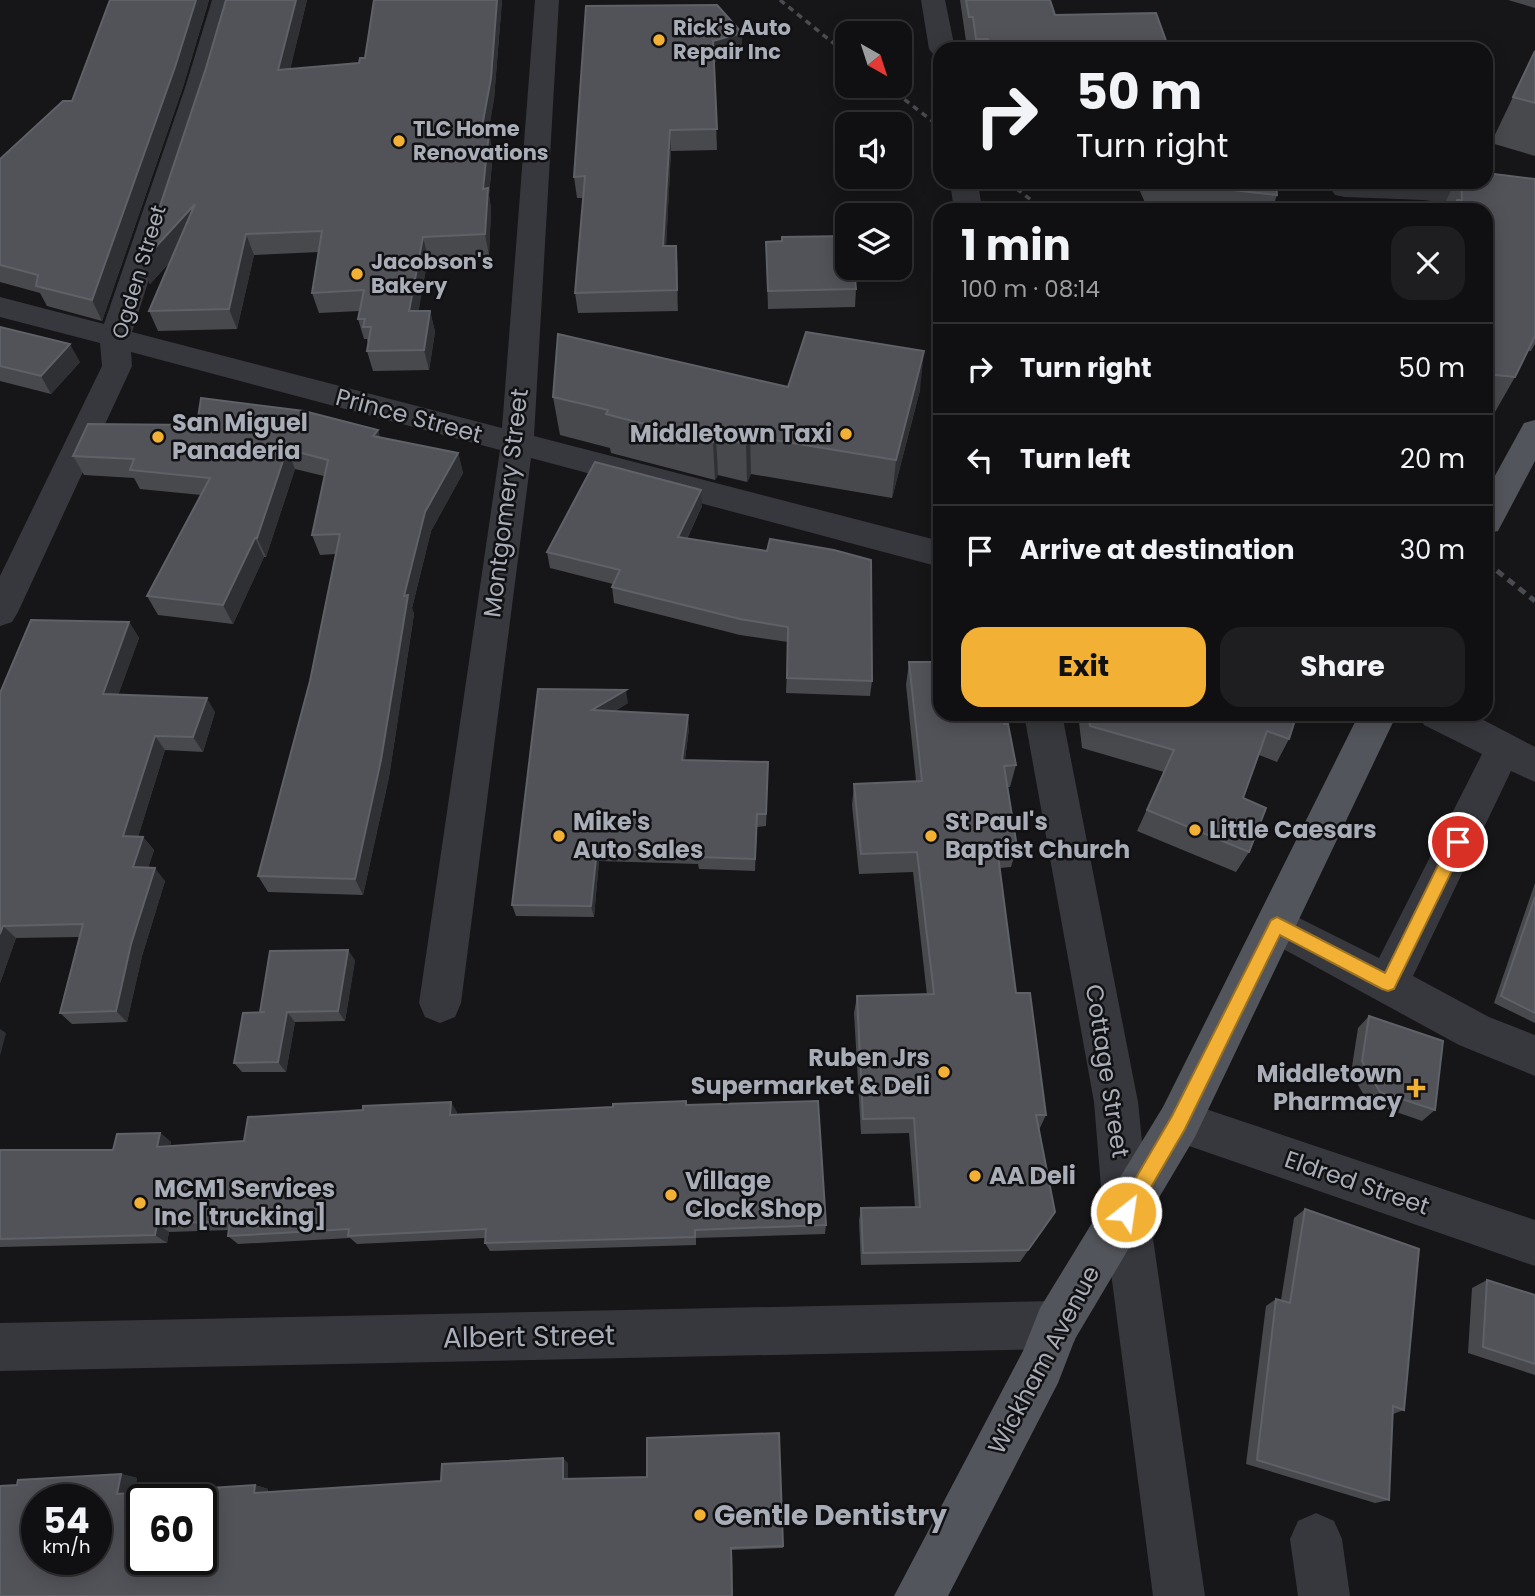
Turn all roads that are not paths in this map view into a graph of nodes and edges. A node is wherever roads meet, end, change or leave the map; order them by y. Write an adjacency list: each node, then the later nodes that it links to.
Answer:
1 (224, 0): 8 (street, Ogden Street)
2 (547, 0): 9 (street, Montgomery Street)
3 (933, 0): 4 (street)
4 (941, 42)
5 (1345, 189): 6 (street)
6 (1535, 206)
7 (0, 307): 8 (street, Prince Street)
8 (115, 338): 9 (street, Prince Street); 13 (street, Ogden Street)
9 (517, 444): 12 (street, Prince Street); 21 (street, Montgomery Street)
10 (1531, 448): 11 (main road)
11 (1493, 510)
12 (933, 552)
13 (9, 573): 14 (street, Ogden Street)
14 (0, 612)
15 (1044, 721): 24 (street, Cottage Street)
16 (1375, 721): 19 (main road, Wickham Avenue)
17 (1450, 721): 18 (street)
18 (1519, 757): 20 (street)
19 (1277, 925): 20 (street); 23 (main road, Wickham Avenue)
20 (1388, 984): 22 (street)
21 (440, 1003)
22 (1535, 1056)
23 (1179, 1122): 24 (main road, Wickham Avenue); 25 (street, Eldred Street)
24 (1126, 1212): 26 (main road, Wickham Avenue); 30 (street, Cottage Street)
25 (1535, 1243)
26 (1057, 1325): 27 (street, Albert Street); 29 (main road, Wickham Avenue)
27 (0, 1347)
28 (1316, 1539): 31 (street)
29 (919, 1596)
30 (1179, 1596)
31 (1324, 1596)

